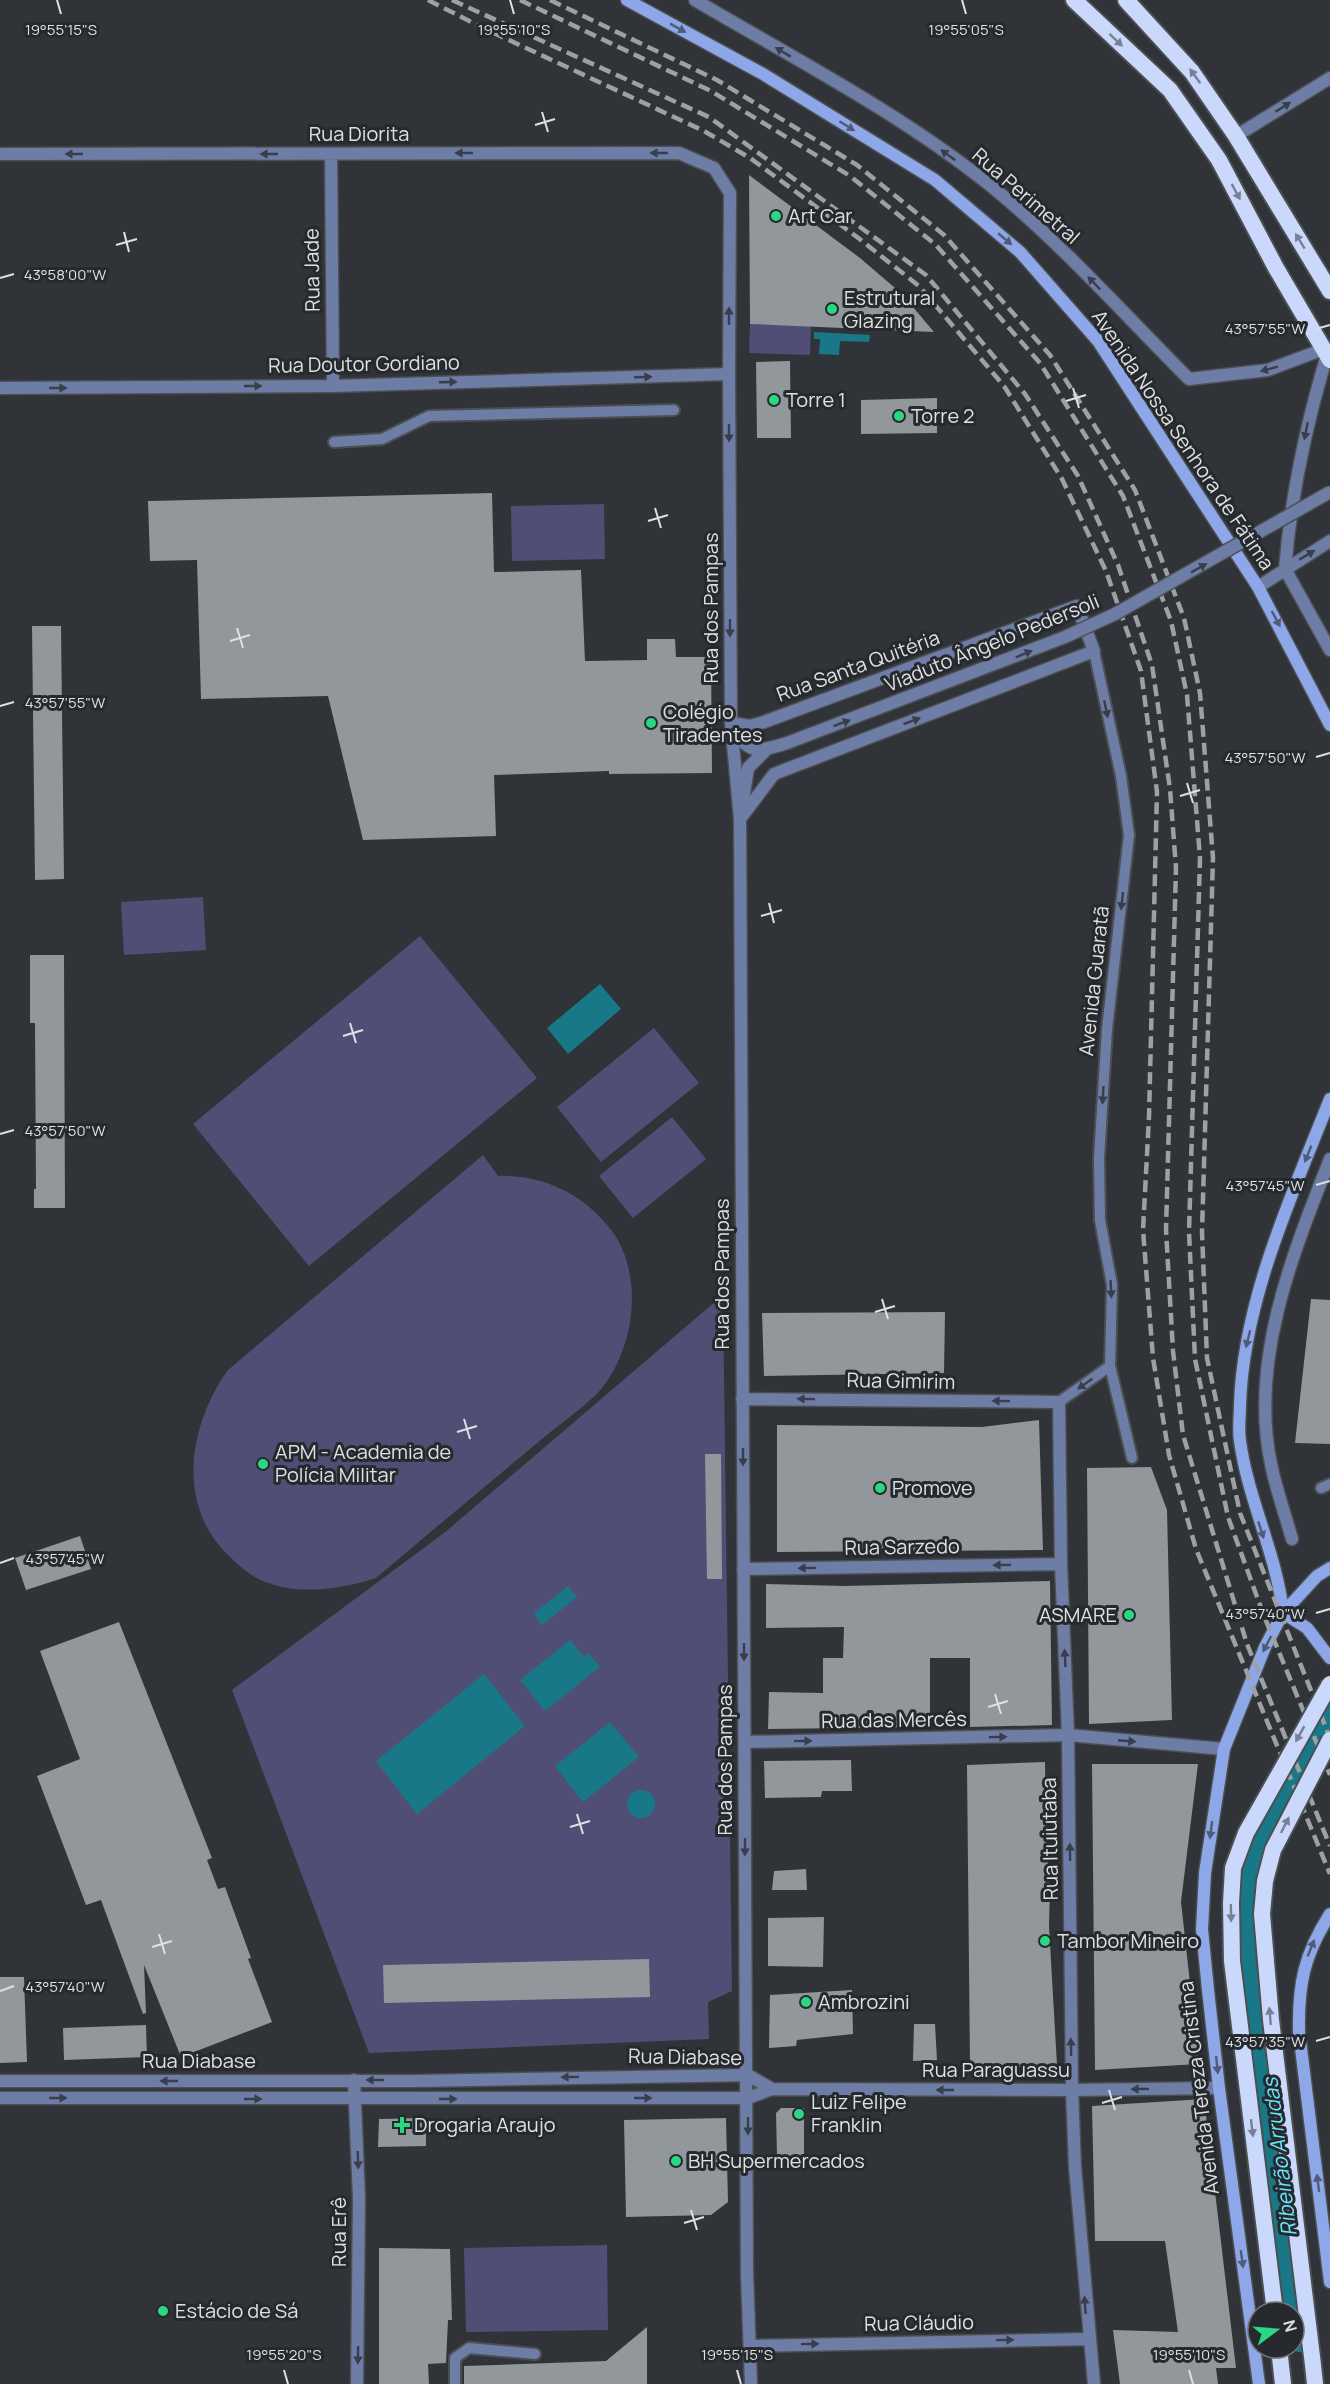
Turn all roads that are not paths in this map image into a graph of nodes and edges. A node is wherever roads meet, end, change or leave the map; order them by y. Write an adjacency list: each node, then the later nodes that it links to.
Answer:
1 (627, 0): 20 (main road, Avenida Nossa Senhora de Fátima, one-way to 20)
2 (695, 0): 11 (street, Rua Perimetral, one-way to 2)
3 (1074, 0): 11 (highway, one-way to 11)
4 (1126, 0): 6 (highway, one-way to 4)
5 (1330, 78): 6 (street, one-way to 5)
6 (1236, 136): 10 (highway, one-way to 6)
7 (0, 154): 8 (street, Rua Diorita, one-way to 7)
8 (331, 154): 9 (street, Rua Diorita, one-way to 8); 13 (street, Rua Jade)
9 (714, 168): 12 (street, Rua dos Pampas, one-way to 9)
10 (1330, 291)
11 (1327, 354): 19 (street, one-way to 19)
12 (729, 374): 13 (street, Rua Doutor Gordiano, one-way to 12); 24 (street, Rua dos Pampas, one-way to 24)
13 (333, 386): 14 (street, Rua Doutor Gordiano, one-way to 13)
14 (0, 388)
15 (674, 410): 16 (lane)
16 (334, 442)
17 (1330, 492): 26 (street, Viaduto Ângelo Pedersoli, one-way to 17, bridge)
18 (1330, 541): 19 (street, one-way to 18)
19 (1285, 569): 20 (street); 23 (street, Avenida Nossa Senhora de Fátima)
20 (1258, 586): 25 (main road, Avenida Nossa Senhora de Fátima, one-way to 25)
21 (1077, 606): 22 (street, Avenida Guaratã); 24 (street, Rua Santa Quitéria)
22 (1094, 651): 27 (street, one-way to 22); 30 (lane, Avenida Guaratã, one-way to 30)
23 (1330, 651)
24 (731, 723): 26 (street); 27 (street, Rua dos Pampas)
25 (1330, 725)
26 (766, 750): 27 (street)
27 (740, 819): 31 (street, Rua dos Pampas)
28 (1330, 1099): 38 (main road, one-way to 38)
29 (1330, 1159): 34 (street)
30 (1110, 1366): 32 (lane, one-way to 32); 33 (lane, Avenida Guaratã)
31 (742, 1399): 32 (street, Rua Gimirim, one-way to 31); 37 (street, Rua dos Pampas, one-way to 37)
32 (1059, 1402): 35 (street, Rua Ituiutaba)
33 (1132, 1458)
34 (1292, 1539)
35 (1061, 1564): 37 (street, Rua Sarzedo, one-way to 37); 41 (street, Rua Ituiutaba, one-way to 35)
36 (1330, 1568): 38 (main road, Avenida Tereza Cristina)
37 (744, 1569): 43 (street, Rua dos Pampas, one-way to 43)
38 (1283, 1613): 39 (main road); 44 (main road, Avenida Tereza Cristina, one-way to 44)
39 (1330, 1658)
40 (1330, 1684): 56 (highway, one-way to 56, bridge)
41 (1068, 1735): 43 (street, Rua das Mercês, one-way to 41); 44 (street, Rua das Mercês, one-way to 44); 51 (street, Rua Ituiutaba, one-way to 41)
42 (1330, 1740): 67 (highway, one-way to 42, bridge)
43 (745, 1742): 46 (street, Rua dos Pampas, one-way to 46)
44 (1224, 1749): 49 (main road, Avenida Tereza Cristina, one-way to 49)
45 (1330, 1914): 55 (main road, one-way to 45)
46 (748, 2075): 47 (street, Rua Diabase, one-way to 47); 50 (street, Rua Diabase); 53 (street, Rua dos Pampas)
47 (354, 2080): 48 (street, Rua Diabase, one-way to 48); 54 (street, Rua Erê)
48 (0, 2081)
49 (1219, 2088): 51 (street, Rua Paraguassu, one-way to 51); 66 (main road, Avenida Tereza Cristina, one-way to 66)
50 (772, 2089): 51 (street, Rua Paraguassu, one-way to 50); 53 (street, Rua Diabase)
51 (1072, 2090): 57 (street, Rua Ituiutaba, one-way to 51)
52 (0, 2098): 54 (street, Rua Diabase, one-way to 54)
53 (748, 2098): 54 (street, Rua Diabase, one-way to 53); 58 (street, Rua dos Pampas, one-way to 58)
54 (355, 2099): 62 (street, Rua Erê, one-way to 62)
55 (1330, 2282)
56 (1274, 2300)
57 (1088, 2339): 58 (street, Rua Cláudio, one-way to 57); 65 (street, Rua Ituiutaba)
58 (751, 2346): 64 (street, Rua dos Pampas)
59 (535, 2354): 63 (lane)
60 (1280, 2360): 61 (highway)
61 (1282, 2377)
62 (357, 2384)
63 (455, 2384)
64 (752, 2384)
65 (1094, 2384)
66 (1259, 2384)
67 (1316, 2384)

